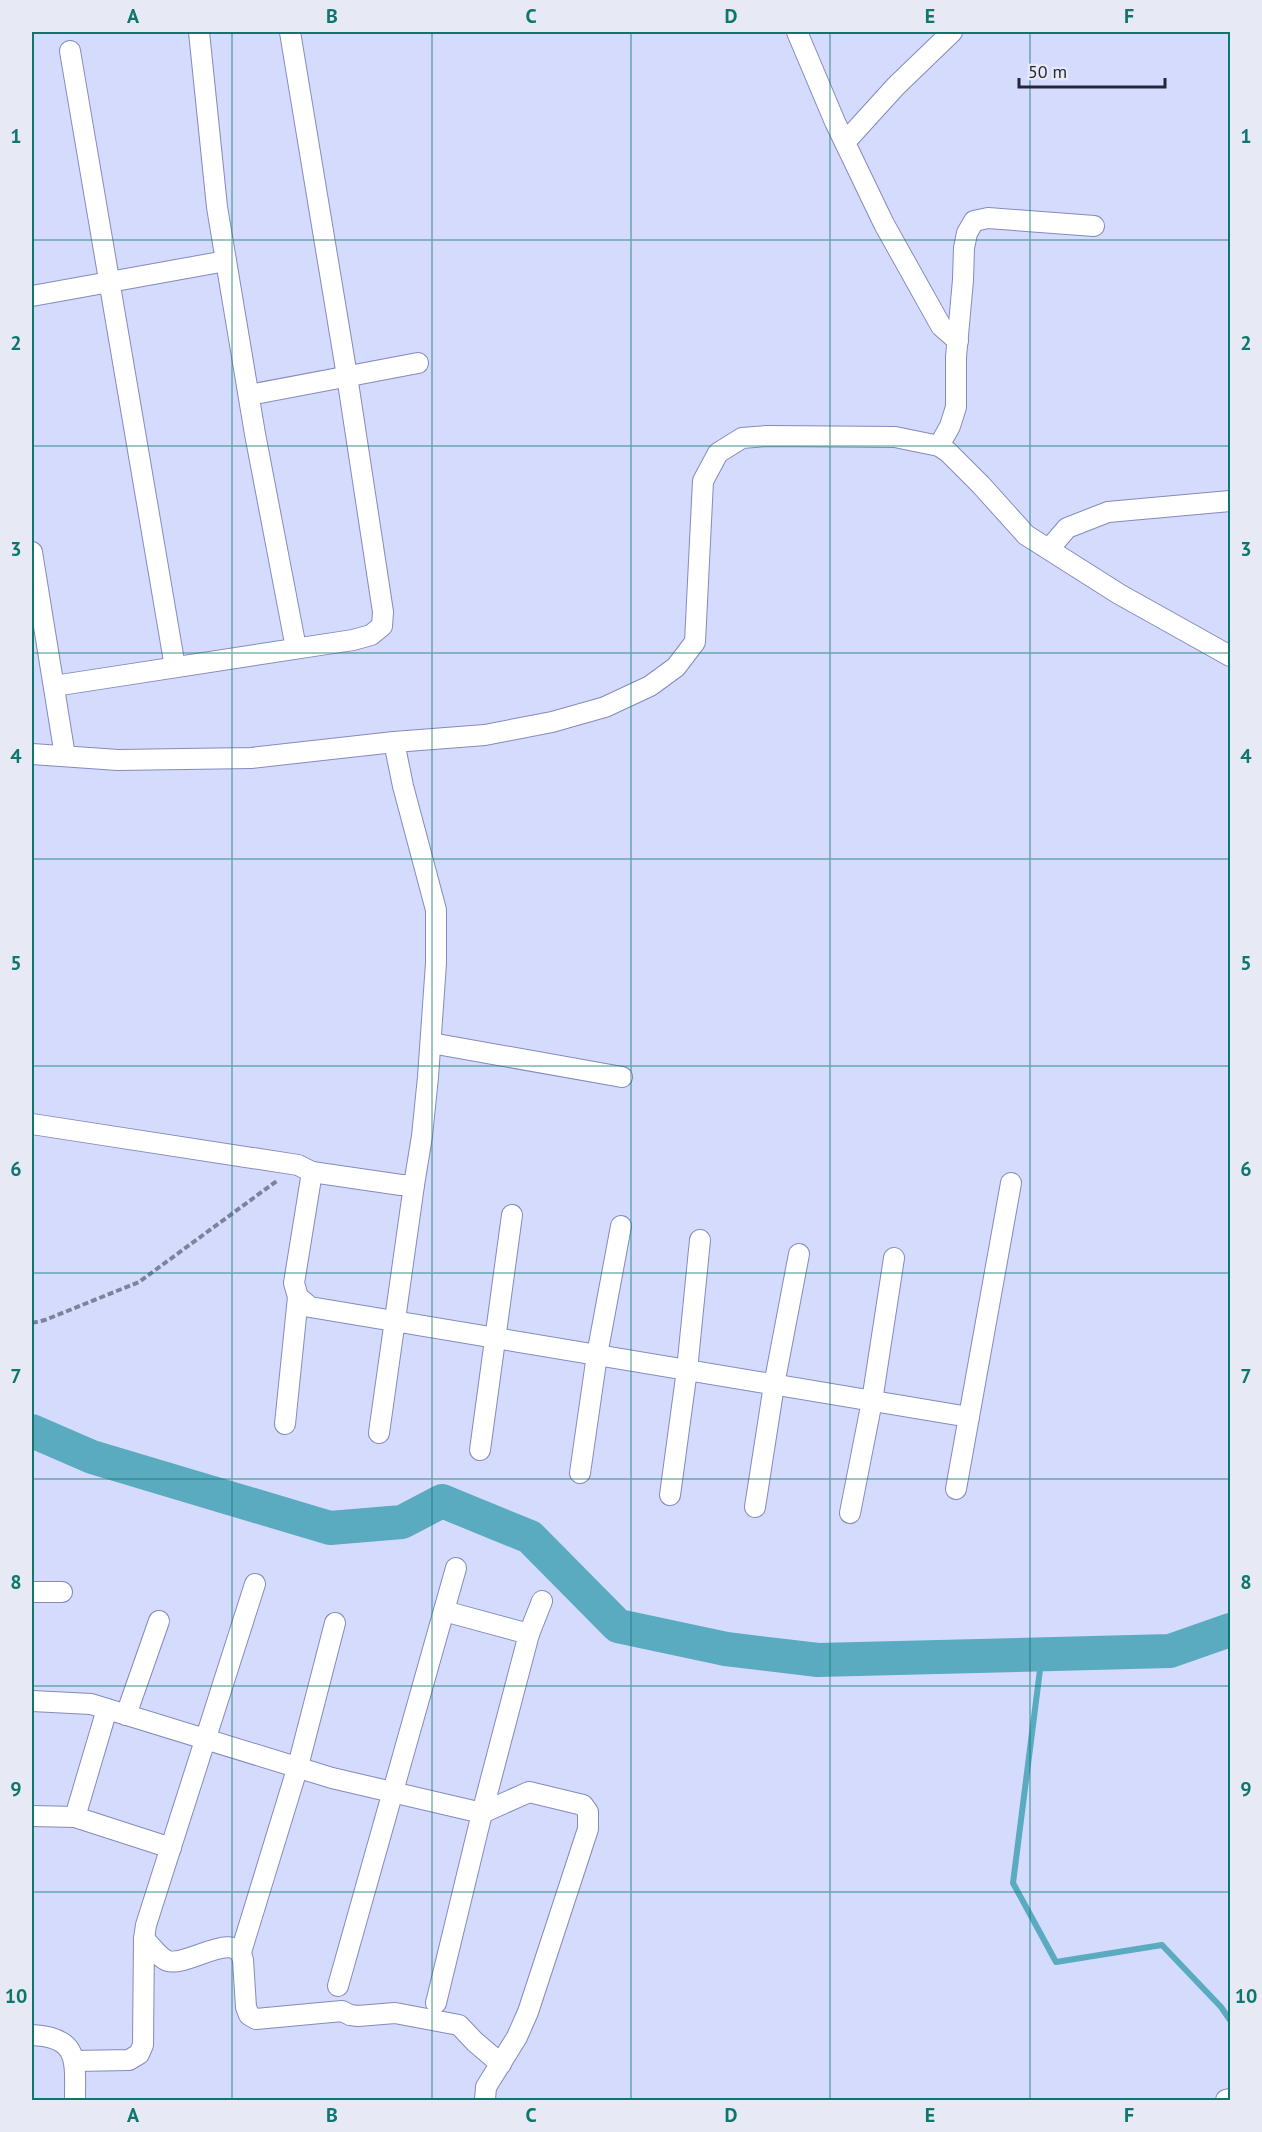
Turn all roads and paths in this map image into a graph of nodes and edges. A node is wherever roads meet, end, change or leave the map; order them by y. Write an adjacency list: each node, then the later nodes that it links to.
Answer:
1 (199, 32): 8 (street)
2 (290, 32): 13 (street)
3 (797, 32): 6 (street)
4 (952, 32): 6 (street)
5 (70, 51): 9 (street)
6 (846, 141): 11 (street)
7 (1094, 226): 11 (street)
8 (226, 261): 9 (street); 14 (street)
9 (110, 283): 10 (street); 21 (street)
10 (32, 296)
11 (958, 341): 15 (street)
12 (418, 363): 13 (street)
13 (347, 376): 14 (street); 19 (street)
14 (249, 395): 19 (street)
15 (939, 446): 17 (street); 23 (street)
16 (1230, 501): 17 (street)
17 (1049, 549): 20 (street)
18 (32, 552): 22 (street)
19 (296, 648): 21 (street)
20 (1230, 656)
21 (176, 667): 22 (street)
22 (54, 686): 25 (street)
23 (394, 742): 25 (street); 26 (street)
24 (32, 754): 25 (street)
25 (65, 756)
26 (431, 1043): 27 (street); 31 (street)
27 (622, 1077)
28 (32, 1124): 29 (street)
29 (305, 1169): 31 (street); 37 (street); 39 (path)
30 (1011, 1183): 45 (street)
31 (414, 1185): 38 (street)
32 (512, 1215): 40 (street)
33 (621, 1226): 41 (street)
34 (700, 1239): 42 (street)
35 (799, 1254): 43 (street)
36 (894, 1258): 44 (street)
37 (298, 1297): 38 (street); 46 (street)
38 (395, 1320): 40 (street); 47 (street)
39 (32, 1323)
40 (495, 1337): 41 (street); 48 (street)
41 (597, 1355): 42 (street); 49 (street)
42 (687, 1370): 43 (street); 51 (street)
43 (774, 1385): 44 (street); 52 (street)
44 (872, 1401): 45 (street); 53 (street)
45 (969, 1418): 50 (street)
46 (285, 1424)
47 (379, 1432)
48 (480, 1450)
49 (580, 1473)
50 (956, 1489)
51 (670, 1495)
52 (755, 1507)
53 (850, 1513)
54 (456, 1568): 59 (street)
55 (255, 1584): 65 (street)
56 (32, 1592): 57 (street)
57 (62, 1592)
58 (542, 1601): 62 (street)
59 (444, 1611): 62 (street); 67 (street)
60 (159, 1621): 64 (street)
61 (335, 1623): 66 (street)
62 (529, 1634): 68 (street)
63 (32, 1701): 64 (street)
64 (117, 1712): 65 (street); 70 (street)
65 (206, 1739): 66 (street); 71 (street)
66 (298, 1766): 67 (street); 73 (street)
67 (394, 1794): 68 (street); 74 (street)
68 (482, 1813): 75 (street); 78 (street)
69 (32, 1816): 70 (street)
70 (75, 1817): 71 (street)
71 (171, 1848): 72 (street)
72 (144, 1939): 73 (street); 77 (street)
73 (241, 1952): 78 (street)
74 (338, 1986)
75 (436, 2003)
76 (32, 2035): 77 (street)
77 (75, 2061): 80 (street)
78 (501, 2064): 81 (street)
79 (1230, 2099): 82 (street)
80 (75, 2100)
81 (485, 2100)
82 (1226, 2100)

